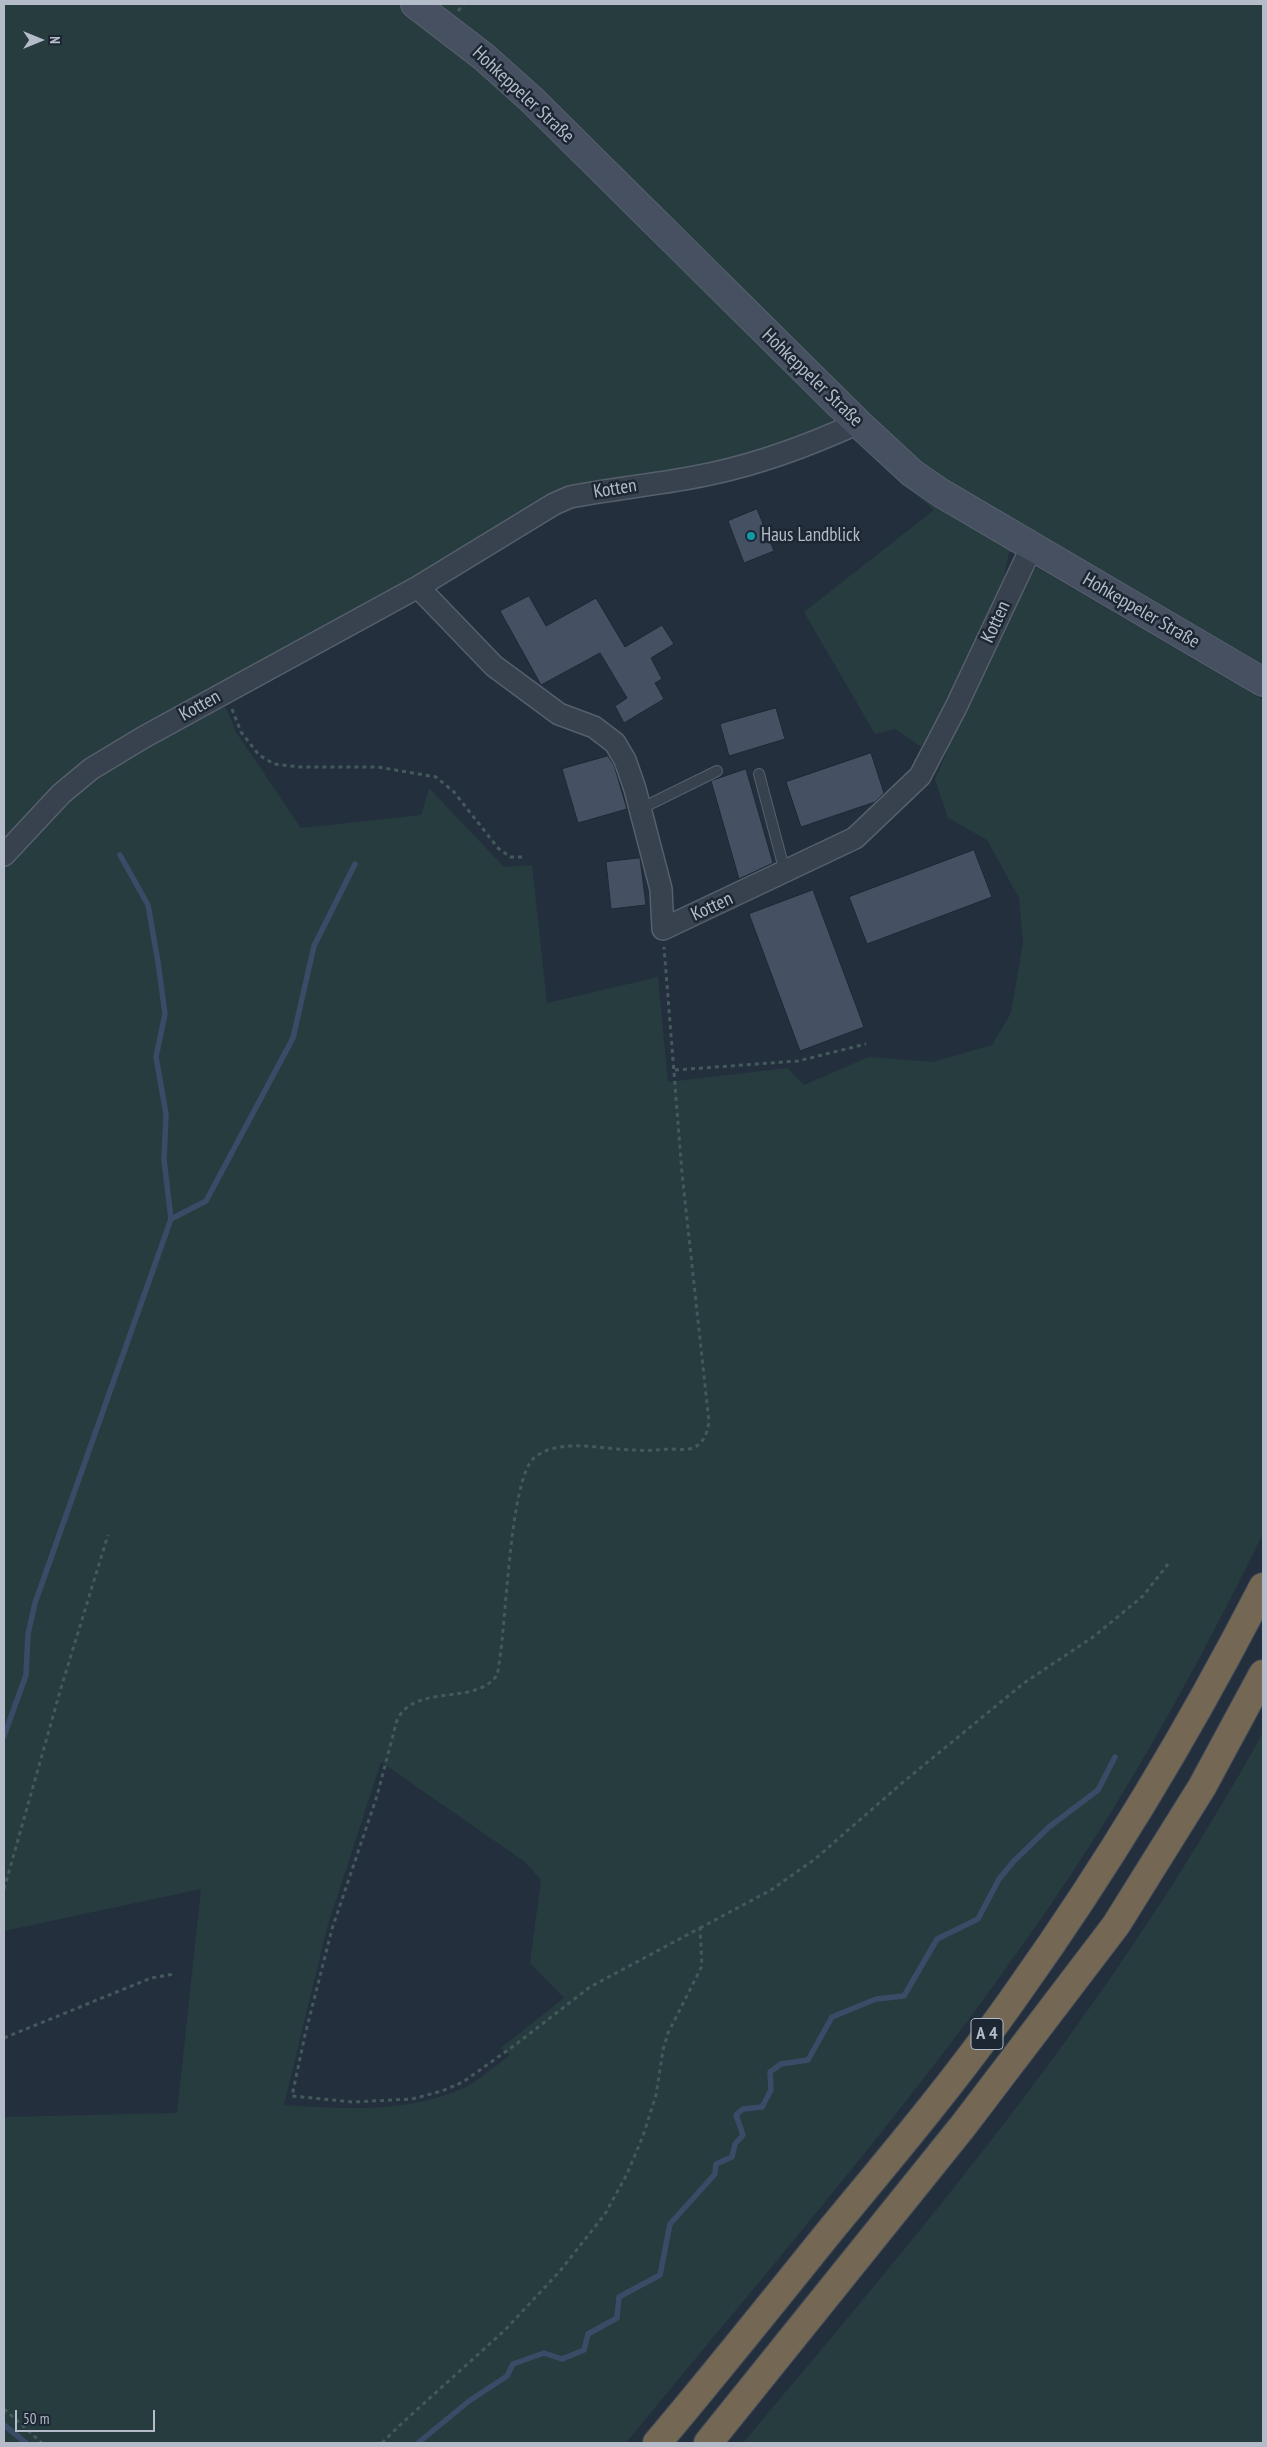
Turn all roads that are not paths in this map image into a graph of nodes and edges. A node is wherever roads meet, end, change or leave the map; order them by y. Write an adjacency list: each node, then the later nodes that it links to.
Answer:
1 (415, 4): 2 (street, Hohkeppeler Straße)
2 (858, 423): 3 (street, Hohkeppeler Straße); 4 (street, Kotten)
3 (1032, 546): 5 (street, Hohkeppeler Straße); 10 (street, Kotten)
4 (418, 587): 8 (street, Kotten); 9 (street, Kotten)
5 (1263, 682)
6 (717, 771): 8 (lane)
7 (760, 774): 10 (lane)
8 (640, 810): 10 (street, Kotten)
9 (4, 855)
10 (785, 872)
11 (1263, 1587): 13 (highway, A 4)
12 (1263, 1674): 14 (highway, A 4)
13 (657, 2443)
14 (708, 2443)

